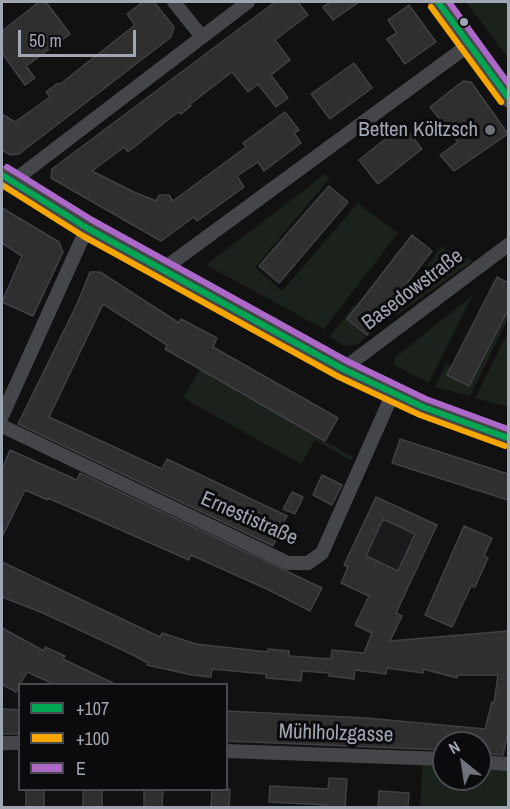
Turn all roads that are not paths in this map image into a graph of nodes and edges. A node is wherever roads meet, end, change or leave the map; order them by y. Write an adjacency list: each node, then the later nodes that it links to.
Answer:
1 (174, 2): 4 (street)
2 (248, 2): 4 (street)
3 (438, 2): 5 (main road)
4 (202, 37): 7 (street)
5 (470, 44): 6 (main road); 10 (street)
6 (508, 97)
7 (7, 178): 8 (street)
8 (87, 228): 10 (street); 13 (street)
9 (508, 245): 11 (street, Basedowstraße)
10 (162, 270): 11 (street)
11 (343, 369): 12 (street)
12 (393, 393): 14 (street, Ernestistraße); 15 (street)
13 (2, 416)
14 (2, 426)
15 (508, 438)
16 (2, 743): 17 (street)
17 (18, 744)
18 (228, 751): 19 (street, Mühlholzgasse)
19 (432, 759)
20 (492, 763): 21 (street)
21 (508, 764)

